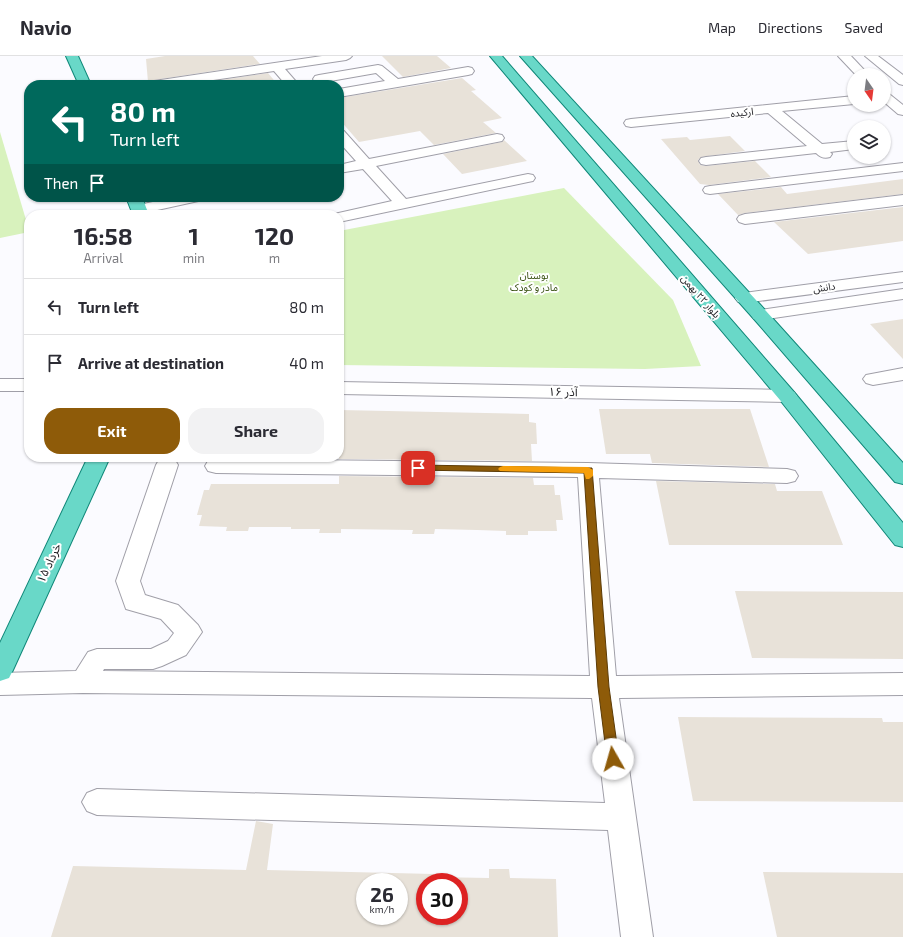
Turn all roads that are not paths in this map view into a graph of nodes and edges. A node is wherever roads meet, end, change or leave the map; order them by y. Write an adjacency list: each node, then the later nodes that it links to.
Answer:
1 (72, 56): 12 (main road)
2 (346, 56): 7 (street)
3 (496, 56): 19 (main road, بلوار ۲۲ بهمن)
4 (526, 56): 18 (main road)
5 (844, 56): 9 (street)
6 (871, 56): 15 (street)
7 (296, 59): 8 (street)
8 (276, 66): 13 (street); 14 (street)
9 (856, 68)
10 (468, 71): 16 (street)
11 (319, 79): 16 (street)
12 (83, 80)
13 (186, 80)
14 (289, 80)
15 (903, 81)
16 (395, 83): 17 (street)
17 (344, 92)
18 (562, 96): 19 (main road); 44 (main road)
19 (533, 100): 51 (main road, بلوار ۲۲ بهمن)
20 (847, 101): 22 (street, ارکیده)
21 (891, 102): 23 (street)
22 (771, 109): 24 (street, ارکیده); 28 (street)
23 (903, 111)
24 (631, 123)
25 (497, 138): 30 (street)
26 (344, 139): 30 (street)
27 (847, 146): 28 (street)
28 (819, 149): 29 (street); 33 (street)
29 (706, 161)
30 (366, 163): 32 (street); 38 (street)
31 (903, 167): 33 (street)
32 (344, 168)
33 (847, 173): 35 (street)
34 (528, 178): 38 (street)
35 (710, 190)
36 (903, 200): 41 (street)
37 (168, 202): 39 (street)
38 (403, 204): 40 (street)
39 (138, 207)
40 (344, 216)
41 (745, 219)
42 (903, 277): 44 (street, دانش)
43 (903, 294): 45 (street, دانش)
44 (744, 298): 45 (main road)
45 (760, 315): 57 (main road)
46 (903, 374): 47 (street)
47 (873, 379)
48 (0, 385): 49 (street)
49 (24, 385)
50 (344, 388): 51 (street, ۱۶ آذر)
51 (787, 396): 58 (main road, بلوار ۲۲ بهمن)
52 (97, 462): 59 (main road, ۱۵ خرداد)
53 (167, 466): 60 (street)
54 (216, 466): 55 (street)
55 (588, 470): 56 (street); 63 (street)
56 (786, 476)
57 (903, 477)
58 (903, 539)
59 (0, 670)
60 (83, 682): 61 (street); 63 (street)
61 (0, 684)
62 (903, 684): 63 (street)
63 (604, 687): 65 (street)
64 (97, 802): 65 (street)
65 (621, 817): 66 (street)
66 (637, 937)

